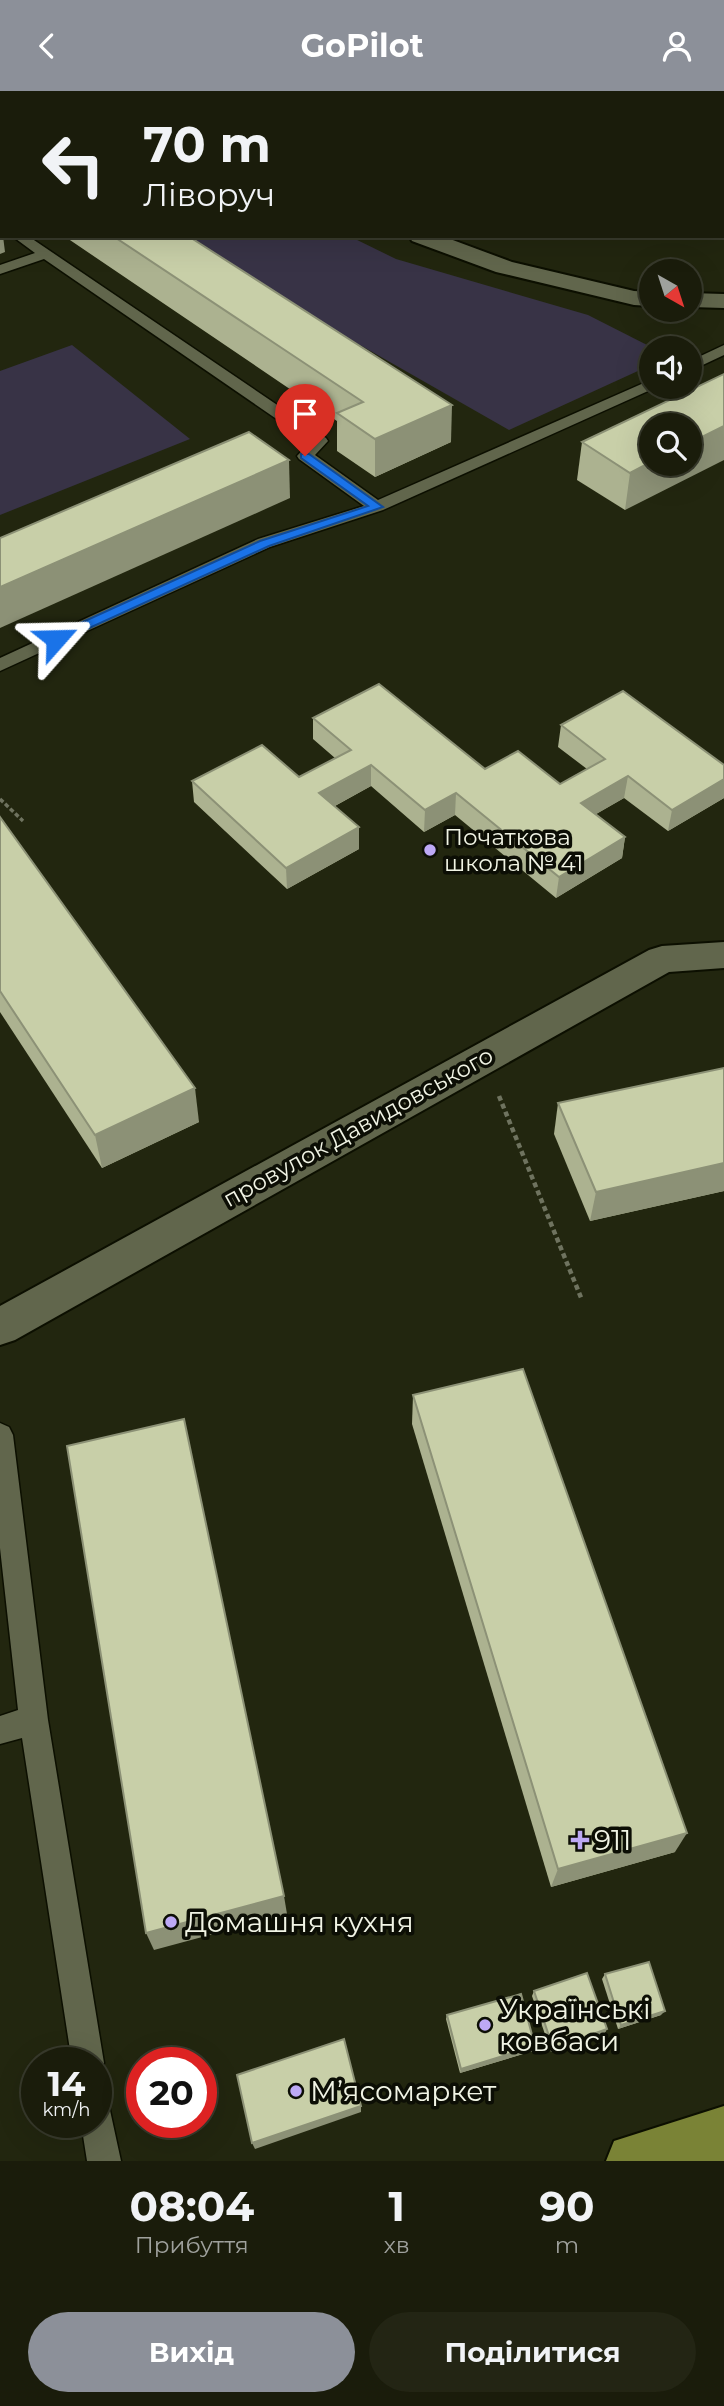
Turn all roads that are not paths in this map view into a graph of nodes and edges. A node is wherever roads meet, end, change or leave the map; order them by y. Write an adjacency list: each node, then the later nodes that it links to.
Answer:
1 (22, 238): 3 (lane)
2 (425, 238): 5 (street)
3 (45, 254): 4 (lane); 11 (lane)
4 (0, 270)
5 (639, 298)
6 (702, 300): 7 (street)
7 (724, 301)
8 (724, 349): 9 (lane)
9 (702, 361)
10 (639, 390): 11 (lane)
11 (377, 507): 12 (lane)
12 (0, 664)
13 (724, 955): 14 (street, провулок Давидовського)
14 (0, 1327)
15 (0, 1435): 16 (lane)
16 (34, 1720): 17 (lane); 18 (lane)
17 (0, 1730)
18 (85, 2047)
19 (724, 2134): 22 (main road)
20 (100, 2138): 21 (lane)
21 (104, 2161)
22 (634, 2161)

